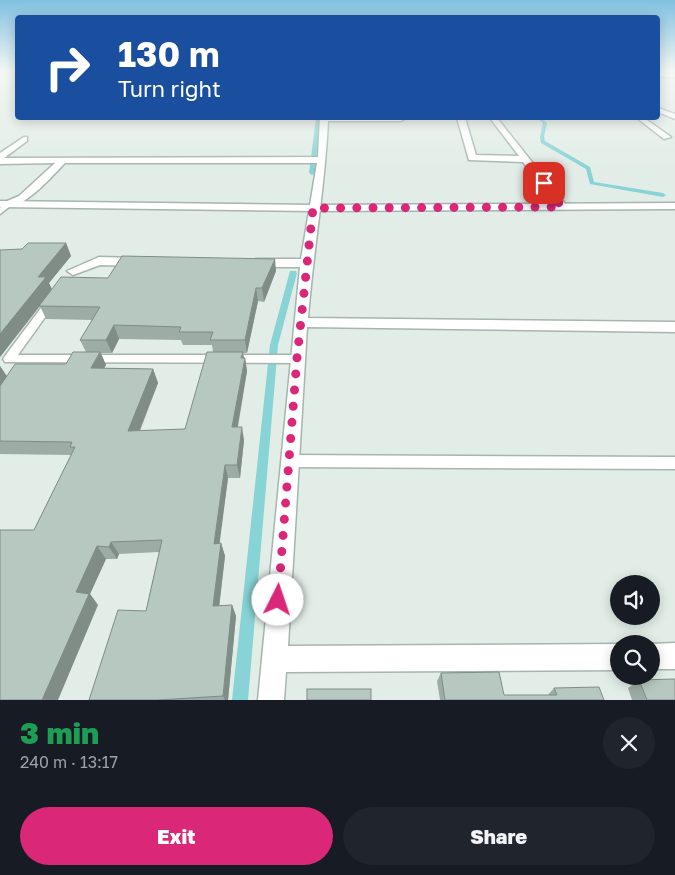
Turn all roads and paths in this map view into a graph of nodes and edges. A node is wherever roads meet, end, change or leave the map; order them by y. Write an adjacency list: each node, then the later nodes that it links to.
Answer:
1 (660, 111): 2 (street)
2 (675, 117)
3 (324, 120): 12 (street)
4 (462, 120): 10 (street)
5 (496, 120): 10 (street)
6 (643, 120): 7 (street)
7 (667, 137)
8 (24, 140): 9 (street)
9 (0, 159): 11 (street)
10 (526, 159): 15 (street)
11 (63, 160): 12 (street); 13 (street)
12 (316, 160): 16 (street)
13 (4, 204): 16 (street); 17 (lane)
14 (675, 206): 15 (street)
15 (562, 207): 16 (street)
16 (313, 208): 20 (street)
17 (0, 212)
18 (149, 262): 21 (street)
19 (247, 262): 20 (street)
20 (306, 263): 23 (street)
21 (70, 275)
22 (56, 295): 26 (lane)
23 (300, 322): 24 (street); 25 (street)
24 (675, 327)
25 (297, 358): 26 (lane); 28 (street)
26 (27, 359): 27 (lane)
27 (16, 376)
28 (289, 461): 29 (lane); 33 (street)
29 (675, 463)
30 (660, 656): 31 (street)
31 (675, 656)
32 (610, 657): 33 (street)
33 (274, 659): 34 (street)
34 (271, 700)

